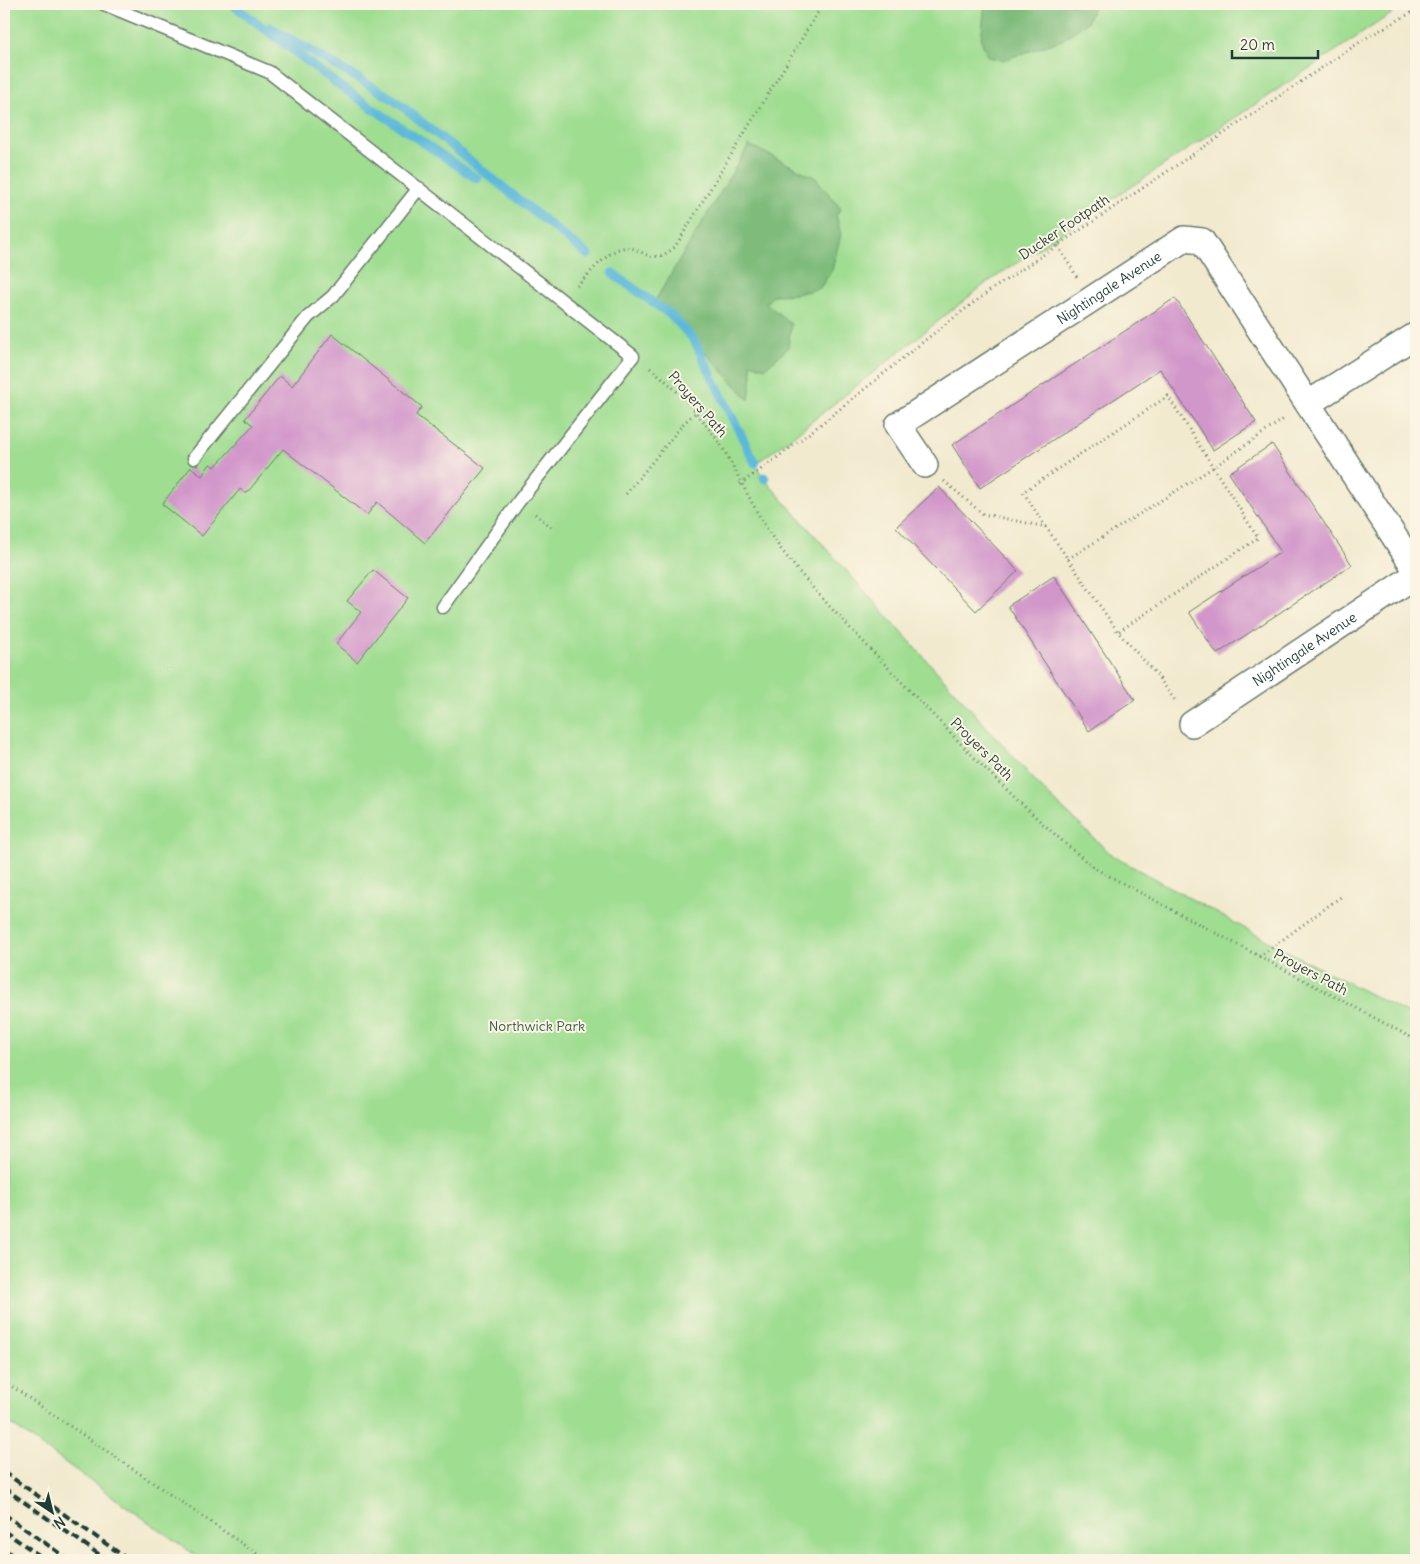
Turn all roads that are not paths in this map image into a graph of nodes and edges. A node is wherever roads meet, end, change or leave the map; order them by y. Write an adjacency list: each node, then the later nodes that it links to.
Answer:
1 (104, 4): 2 (lane)
2 (418, 188): 5 (lane); 9 (lane)
3 (1416, 335): 4 (street)
4 (1308, 402): 6 (street, Nightingale Avenue); 7 (street, Nightingale Avenue)
5 (194, 458)
6 (925, 465)
7 (1416, 570)
8 (1416, 575): 10 (street, Nightingale Avenue)
9 (443, 607)
10 (1192, 724)

